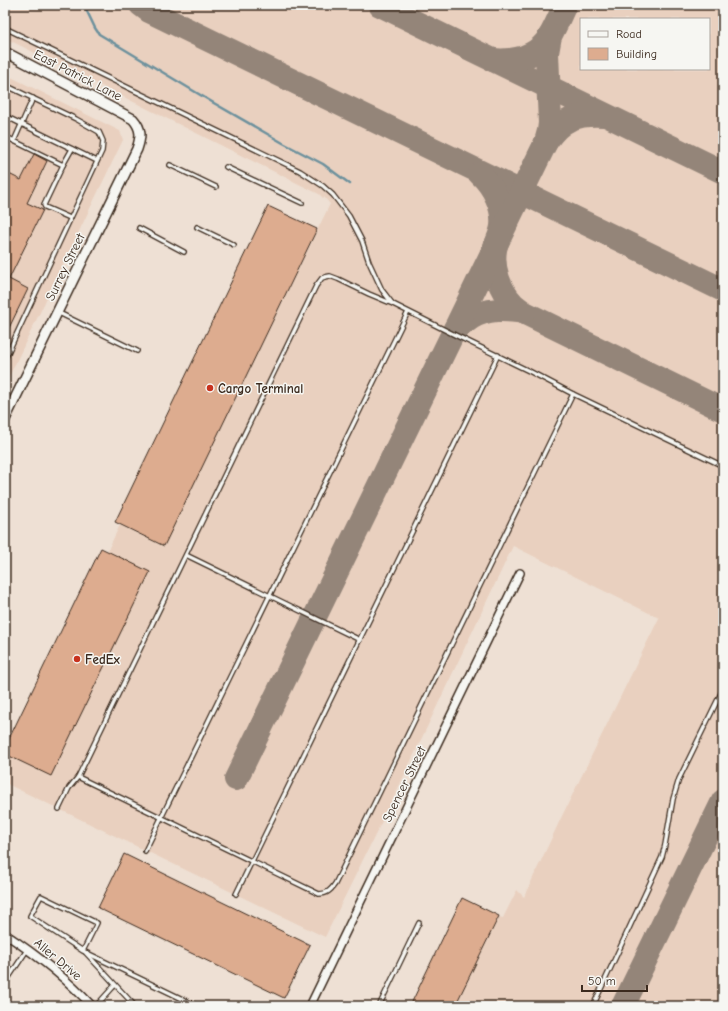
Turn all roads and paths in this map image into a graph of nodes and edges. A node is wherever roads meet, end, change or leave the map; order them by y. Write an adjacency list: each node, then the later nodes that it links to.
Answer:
1 (5, 28): 22 (lane)
2 (5, 52): 7 (street, East Patrick Lane)
3 (5, 84): 4 (lane)
4 (33, 98): 6 (lane); 11 (lane)
5 (5, 116): 6 (lane)
6 (21, 124): 9 (lane); 10 (lane)
7 (138, 124): 23 (street, Surrey Street)
8 (5, 136): 9 (lane)
9 (14, 140): 12 (lane)
10 (72, 149): 11 (lane); 12 (lane)
11 (97, 161): 17 (lane)
12 (63, 165): 17 (lane)
13 (170, 165): 15 (lane)
14 (226, 167): 16 (lane)
15 (216, 188)
16 (302, 203)
17 (70, 218): 27 (lane)
18 (197, 227): 20 (lane)
19 (139, 228): 21 (lane)
20 (234, 245)
21 (184, 252)
22 (393, 304): 24 (lane); 31 (lane)
23 (57, 312): 25 (lane); 29 (street, Surrey Street)
24 (408, 312): 26 (lane); 33 (lane)
25 (137, 351)
26 (498, 356): 28 (lane); 34 (lane)
27 (5, 359)
28 (573, 394): 30 (lane); 40 (lane)
29 (5, 419)
30 (723, 466)
31 (186, 555): 33 (lane); 36 (lane)
32 (520, 573): 52 (street, Spencer Street)
33 (270, 596): 34 (lane); 38 (lane)
34 (360, 640): 40 (lane)
35 (723, 689): 54 (lane)
36 (78, 777): 37 (lane); 38 (lane)
37 (59, 809)
38 (162, 817): 39 (lane); 40 (lane)
39 (146, 851)
40 (252, 861): 41 (lane)
41 (236, 894)
42 (419, 923): 53 (lane)
43 (5, 934): 44 (street, Aller Drive)
44 (28, 949): 47 (lane); 48 (street, Aller Drive)
45 (84, 951): 45 (lane); 46 (lane); 51 (lane)
46 (115, 985): 49 (lane); 50 (lane)
47 (5, 986)
48 (92, 1006)
49 (96, 1006)
50 (135, 1006)
51 (197, 1006)
52 (310, 1006)
53 (379, 1006)
54 (593, 1006)

